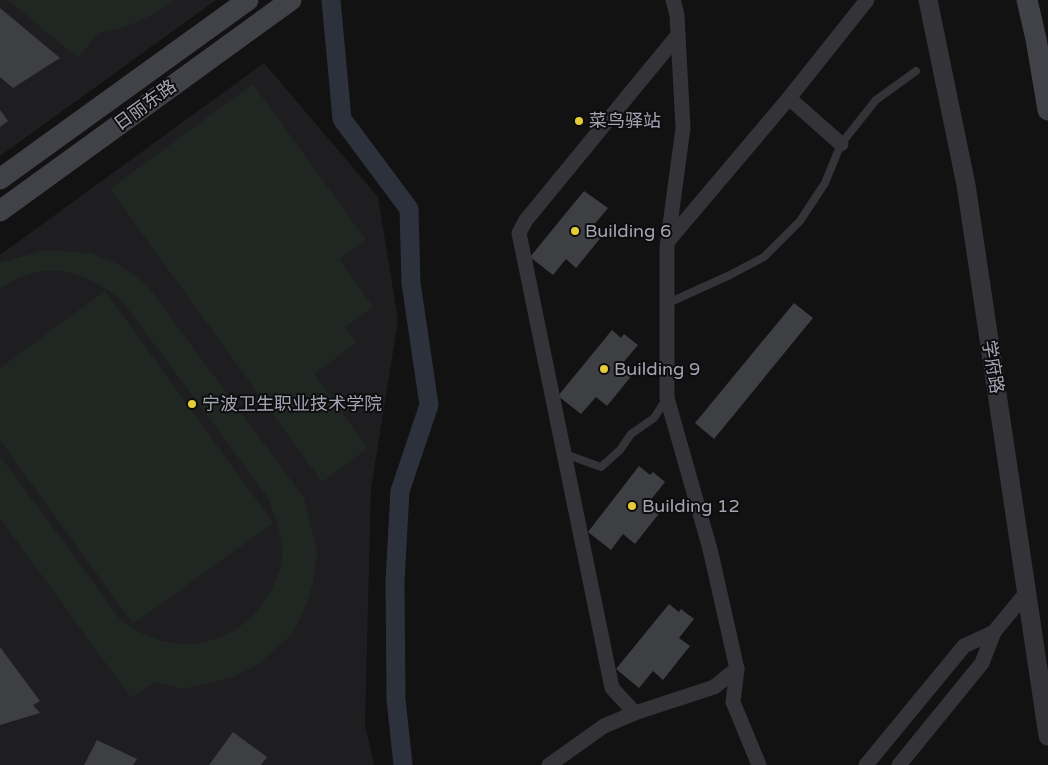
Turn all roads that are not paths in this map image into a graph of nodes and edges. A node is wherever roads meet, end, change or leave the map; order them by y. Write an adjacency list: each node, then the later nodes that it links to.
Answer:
1 (248, 0): 12 (main road, 日丽东路)
2 (291, 0): 13 (main road, 日丽东路)
3 (674, 0): 7 (street)
4 (867, 0): 9 (street)
5 (928, 0): 18 (street, 学府路)
6 (1027, 0): 10 (main road)
7 (678, 35): 14 (street); 17 (street)
8 (916, 72): 11 (lane)
9 (789, 98): 11 (street); 14 (street)
10 (1048, 110)
11 (841, 144): 15 (lane)
12 (0, 178)
13 (0, 210)
14 (668, 240): 15 (street)
15 (666, 304): 16 (street)
16 (666, 398): 17 (lane); 20 (street)
17 (564, 454): 21 (street)
18 (1027, 592): 19 (street); 22 (street, 学府路)
19 (994, 632): 25 (street); 26 (street)
20 (737, 669): 21 (street); 24 (street)
21 (635, 713): 23 (street)
22 (1048, 736)
23 (549, 765)
24 (759, 765)
25 (866, 765)
26 (899, 765)

